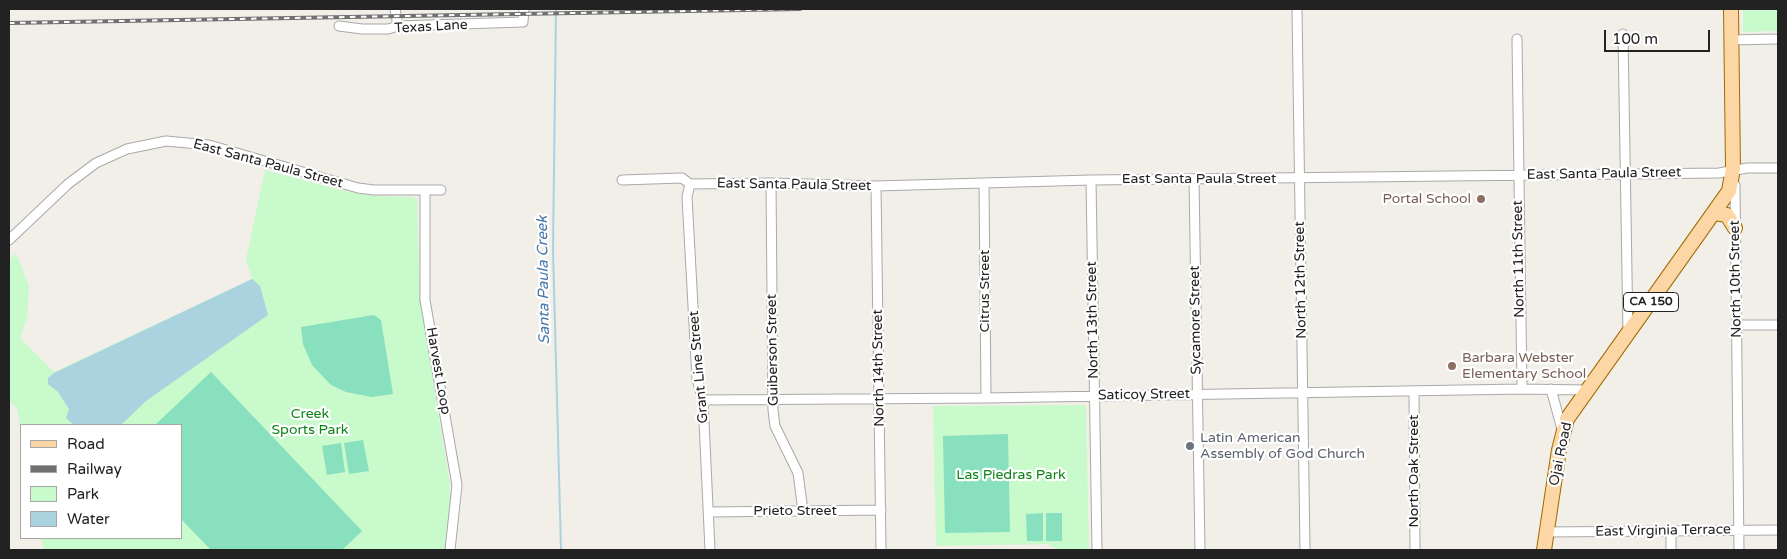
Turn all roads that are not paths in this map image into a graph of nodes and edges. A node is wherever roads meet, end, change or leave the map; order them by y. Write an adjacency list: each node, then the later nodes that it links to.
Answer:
1 (395, 9): 6 (street)
2 (524, 9): 6 (street, Texas Lane)
3 (1297, 9): 15 (street, North 12th Street)
4 (1731, 9): 10 (main road, North 10th Street / CA 150)
5 (339, 26): 6 (street, Texas Lane)
6 (398, 26)
7 (1623, 34): 13 (street)
8 (1778, 39): 10 (street)
9 (1517, 40): 14 (street, North 11th Street)
10 (1730, 40): 12 (main road, North 10th Street / CA 150)
11 (1778, 168): 12 (street, East Santa Paula Street)
12 (1733, 169): 13 (street, East Santa Paula Street); 25 (main road, Ojai Road / CA 150); 26 (street, North 10th Street)
13 (1626, 174): 14 (street, East Santa Paula Street); 30 (street)
14 (1518, 176): 15 (street, East Santa Paula Street); 31 (street, North 11th Street)
15 (1299, 179): 18 (street, East Santa Paula Street); 36 (street, North 12th Street)
16 (622, 180): 21 (street, East Santa Paula Street)
17 (1091, 180): 18 (street, East Santa Paula Street); 20 (street, East Santa Paula Street); 37 (street, North 13th Street)
18 (1194, 180): 35 (street, Sycamore Street)
19 (770, 183): 21 (street, East Santa Paula Street); 22 (street, East Santa Paula Street); 41 (street, Guiberson Street)
20 (984, 183): 22 (street, East Santa Paula Street); 38 (street, Citrus Street)
21 (690, 184): 40 (street, Grant Line Street)
22 (876, 186): 39 (street, North 14th Street)
23 (425, 190): 24 (street, East Santa Paula Street); 27 (street, East Santa Paula Street); 50 (street, Harvest Loop)
24 (441, 190)
25 (1714, 213): 26 (main road); 30 (main road, Ojai Road / CA 150)
26 (1735, 228): 28 (street, North 10th Street)
27 (9, 240)
28 (1737, 325): 29 (street); 46 (street, North 10th Street)
29 (1778, 325)
30 (1628, 333): 33 (main road, Ojai Road / CA 150)
31 (1522, 389): 32 (street, Saticoy Street); 34 (street, Saticoy Street)
32 (1551, 389): 33 (street, Saticoy Street); 42 (street)
33 (1585, 390): 42 (main road, Ojai Road / CA 150)
34 (1414, 391): 36 (street, Saticoy Street); 56 (street, North Oak Street)
35 (1198, 394): 36 (street, Saticoy Street); 37 (street, Saticoy Street); 54 (street, Sycamore Street)
36 (1302, 394): 55 (street, North 12th Street)
37 (1095, 396): 38 (street, Saticoy Street); 53 (street, North 13th Street)
38 (986, 398): 39 (street, Saticoy Street)
39 (879, 399): 41 (street, Saticoy Street); 43 (street, North 14th Street)
40 (703, 400): 41 (street, Saticoy Street); 45 (street, Grant Line Street)
41 (773, 400): 44 (street, Guiberson Street)
42 (1563, 433): 48 (main road, Ojai Road / CA 150)
43 (881, 510): 44 (street, Prieto Street); 52 (street, North 14th Street)
44 (802, 511): 45 (street, Prieto Street)
45 (709, 512): 51 (street, Grant Line Street)
46 (1738, 530): 47 (street, East Virginia Terrace); 49 (street, East Virginia Terrace); 59 (street, North 10th Street)
47 (1778, 530)
48 (1547, 532): 49 (street, East Virginia Terrace); 57 (main road, Ojai Road / CA 150)
49 (1670, 532): 58 (street)
50 (450, 550)
51 (710, 550)
52 (881, 550)
53 (1097, 550)
54 (1200, 550)
55 (1305, 550)
56 (1415, 550)
57 (1544, 550)
58 (1671, 550)
59 (1740, 550)

